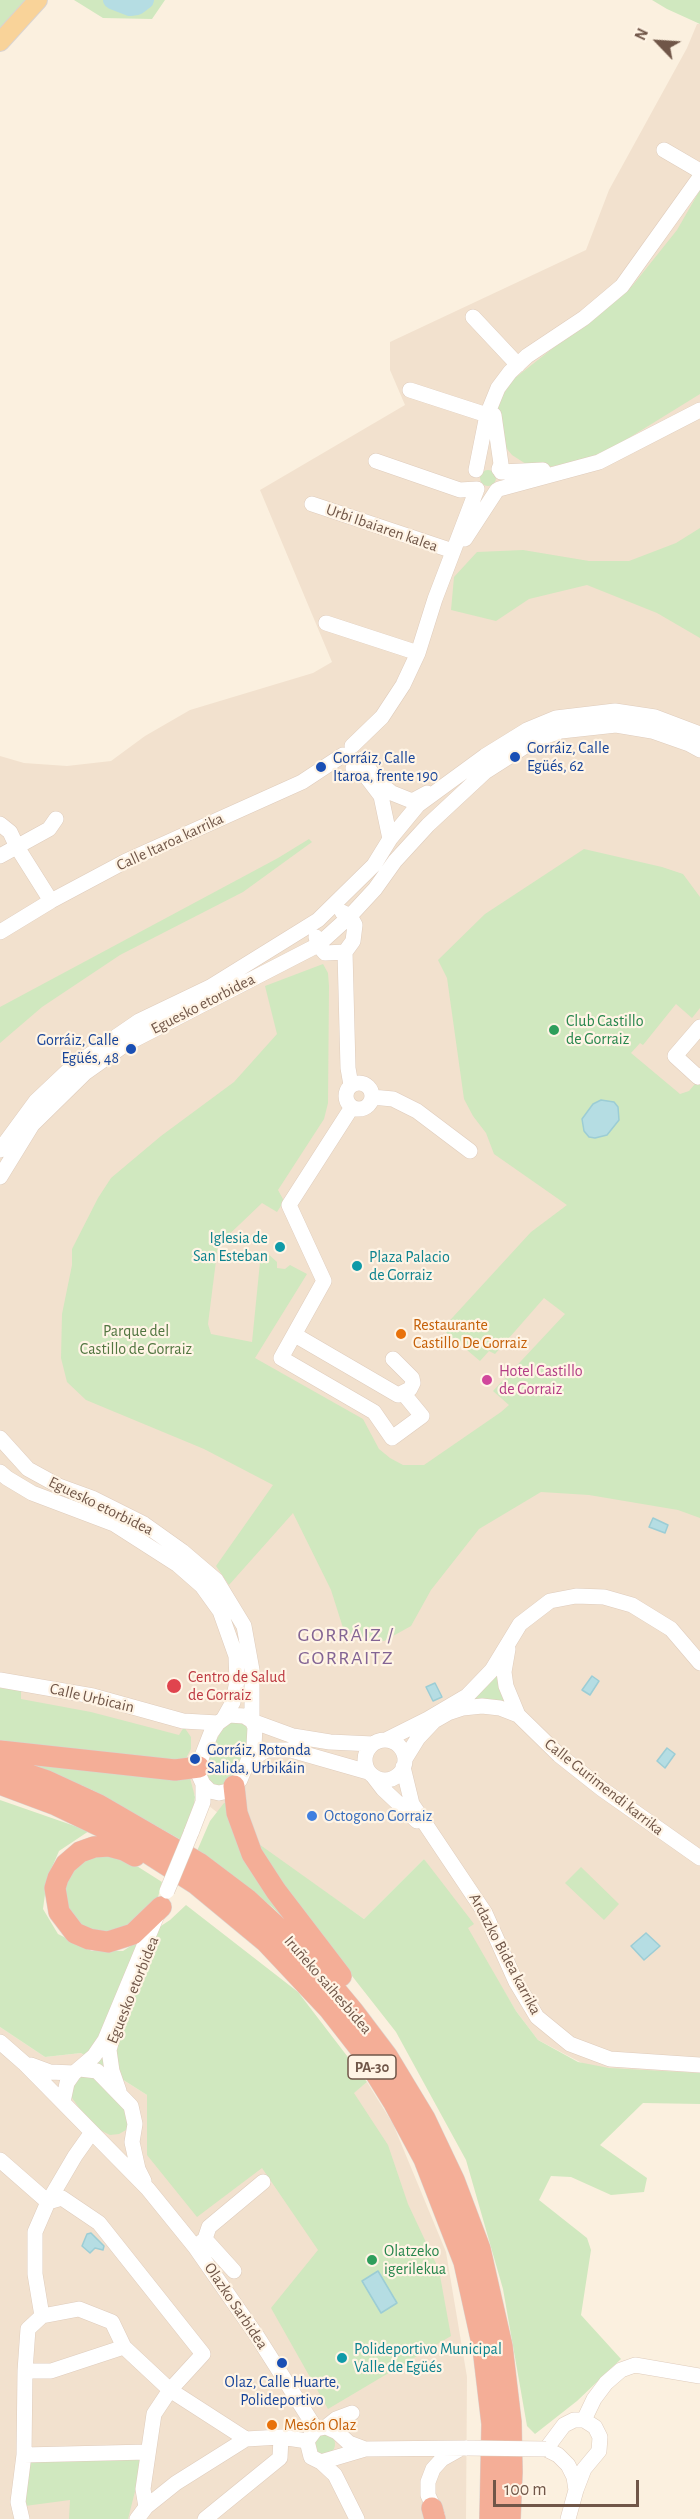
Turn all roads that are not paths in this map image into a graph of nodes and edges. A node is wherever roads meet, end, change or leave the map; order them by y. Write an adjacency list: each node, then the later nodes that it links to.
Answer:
1 (38, 0): 2 (main road)
2 (0, 42)
3 (664, 150): 4 (street)
4 (700, 171)
5 (700, 177): 7 (street)
6 (473, 317): 7 (street)
7 (518, 365): 8 (street)
8 (498, 388): 11 (street); 15 (street)
9 (410, 390): 11 (street)
10 (700, 410): 13 (street)
11 (487, 415): 14 (street)
12 (376, 461): 16 (street)
13 (599, 462): 15 (street); 17 (street)
14 (476, 470): 15 (street); 16 (street)
15 (500, 471): 17 (street)
16 (477, 489): 17 (street); 19 (street, Urbi Ibaiaren kalea)
17 (498, 489): 20 (street, Urbi Ibaiaren kalea)
18 (312, 504): 19 (street, Urbi Ibaiaren kalea)
19 (453, 551): 20 (street, Urbi Ibaiaren kalea)
20 (446, 570): 22 (street, Urbi Ibaiaren kalea)
21 (326, 623): 22 (street)
22 (418, 653): 25 (street, Urbi Ibaiaren kalea)
23 (700, 734): 26 (street, Eguesko etorbidea)
24 (700, 750): 29 (street, Eguesko etorbidea)
25 (355, 757): 26 (street); 30 (street); 34 (street, Calle Itaroa karrika)
26 (415, 803): 29 (street); 30 (street, Eguesko etorbidea)
27 (56, 819): 32 (street)
28 (0, 824): 32 (street)
29 (428, 825): 31 (street, Eguesko etorbidea)
30 (392, 837): 31 (street); 36 (street, Eguesko etorbidea)
31 (415, 840): 35 (street, Eguesko etorbidea)
32 (16, 847): 33 (street); 34 (street)
33 (0, 856)
34 (51, 901): 37 (street, Calle Itaroa karrika)
35 (350, 916): 36 (street); 38 (street, Eguesko etorbidea); 39 (street)
36 (323, 917): 38 (street); 45 (street, Eguesko etorbidea)
37 (0, 932)
38 (318, 945): 39 (street); 47 (street, Eguesko etorbidea)
39 (345, 952): 42 (street)
40 (698, 1033): 41 (street)
41 (700, 1076)
42 (351, 1085): 43 (street); 44 (street)
43 (372, 1097): 44 (street); 46 (street)
44 (352, 1107): 48 (street)
45 (0, 1150)
46 (470, 1151)
47 (0, 1178)
48 (295, 1335): 50 (street); 50 (street)
49 (393, 1359): 50 (street)
50 (404, 1393)
51 (4, 1445): 52 (street, Eguesko etorbidea); 58 (street, Eguesko etorbidea)
52 (0, 1472): 54 (street, Eguesko etorbidea)
53 (0, 1483): 54 (street)
54 (17, 1485): 61 (street, Eguesko etorbidea)
55 (510, 1640): 56 (street); 59 (street, Calle Gurimendi karrika); 64 (street)
56 (700, 1663)
57 (0, 1680): 60 (street, Calle Urbicain)
58 (253, 1684): 62 (street, Eguesko etorbidea); 63 (street)
59 (518, 1715): 68 (street); 76 (street, Calle Gurimendi karrika)
60 (183, 1721): 61 (street, Calle Urbicain); 65 (street, Calle Urbicain)
61 (221, 1721): 62 (street, Calle Urbicain); 65 (street, Eguesko etorbidea)
62 (252, 1721): 63 (street, Calle Urbicain); 67 (street, Eguesko etorbidea)
63 (293, 1736): 64 (street, Calle Urbicain)
64 (379, 1742): 68 (street); 70 (street)
65 (206, 1745): 71 (street, Eguesko etorbidea)
66 (0, 1751): 71 (highway)
67 (250, 1759): 70 (street); 73 (street, Eguesko etorbidea)
68 (404, 1763): 70 (street); 75 (street, Ardazko Bidea karrika)
69 (0, 1765): 88 (highway, Iruñeko saihesbidea / PA-30)
70 (371, 1774): 75 (street, Ardazko Bidea karrika)
71 (201, 1776): 73 (street); 74 (street, Eguesko etorbidea)
72 (0, 1784): 78 (highway, Iruñeko saihesbidea / PA-30)
73 (226, 1790): 74 (street, Eguesko etorbidea); 88 (highway)
74 (194, 1834): 77 (street, Eguesko etorbidea, bridge)
75 (434, 1836): 81 (street, Ardazko Bidea karrika)
76 (700, 1858)
77 (166, 1898): 78 (highway); 82 (street, Eguesko etorbidea); 83 (street, Eguesko etorbidea)
78 (308, 1985): 120 (highway, Iruñeko saihesbidea / PA-30)
79 (0, 2042): 80 (street)
80 (24, 2062): 82 (street); 84 (street)
81 (700, 2065)
82 (77, 2071): 83 (street); 84 (street)
83 (119, 2091): 85 (street)
84 (63, 2102): 86 (street)
85 (135, 2124): 86 (street); 90 (street, Olazko Sarbidea)
86 (97, 2137): 90 (street, Olazko Sarbidea); 91 (street)
87 (0, 2160): 91 (street)
88 (454, 2180): 96 (highway, Iruñeko saihesbidea / PA-30)
89 (263, 2182): 92 (street)
90 (148, 2189): 92 (street, Olazko Sarbidea)
91 (48, 2202): 94 (street); 99 (street)
92 (200, 2243): 93 (street); 101 (street, Olazko Sarbidea)
93 (234, 2271)
94 (42, 2316): 95 (street); 97 (street)
95 (124, 2347): 97 (street); 99 (street)
96 (503, 2351): 121 (highway, Iruñeko saihesbidea / PA-30); 122 (highway)
97 (25, 2371): 109 (street)
98 (700, 2376): 100 (street)
99 (170, 2390): 103 (street); 108 (street)
100 (584, 2420): 107 (street); 114 (street)
101 (325, 2433): 102 (street); 105 (street); 110 (street); 111 (street, Olazko Sarbidea)
102 (281, 2437): 103 (street); 118 (street)
103 (246, 2439): 115 (street)
104 (467, 2448): 106 (street); 107 (street, bridge); 113 (street)
105 (365, 2449): 106 (street); 110 (street)
106 (402, 2449): 113 (street)
107 (546, 2450): 114 (street)
108 (147, 2452): 109 (street); 115 (street)
109 (24, 2455): 117 (street)
110 (337, 2457): 111 (street); 112 (street)
111 (321, 2462): 112 (street, Olazko Sarbidea)
112 (335, 2475): 119 (street)
113 (428, 2482): 116 (street)
114 (574, 2497): 123 (street); 124 (street)
115 (141, 2513)
116 (435, 2515)
117 (22, 2519)
118 (205, 2519)
119 (357, 2519)
120 (490, 2519)
121 (510, 2519)
122 (516, 2519)
123 (563, 2519)
124 (568, 2519)

